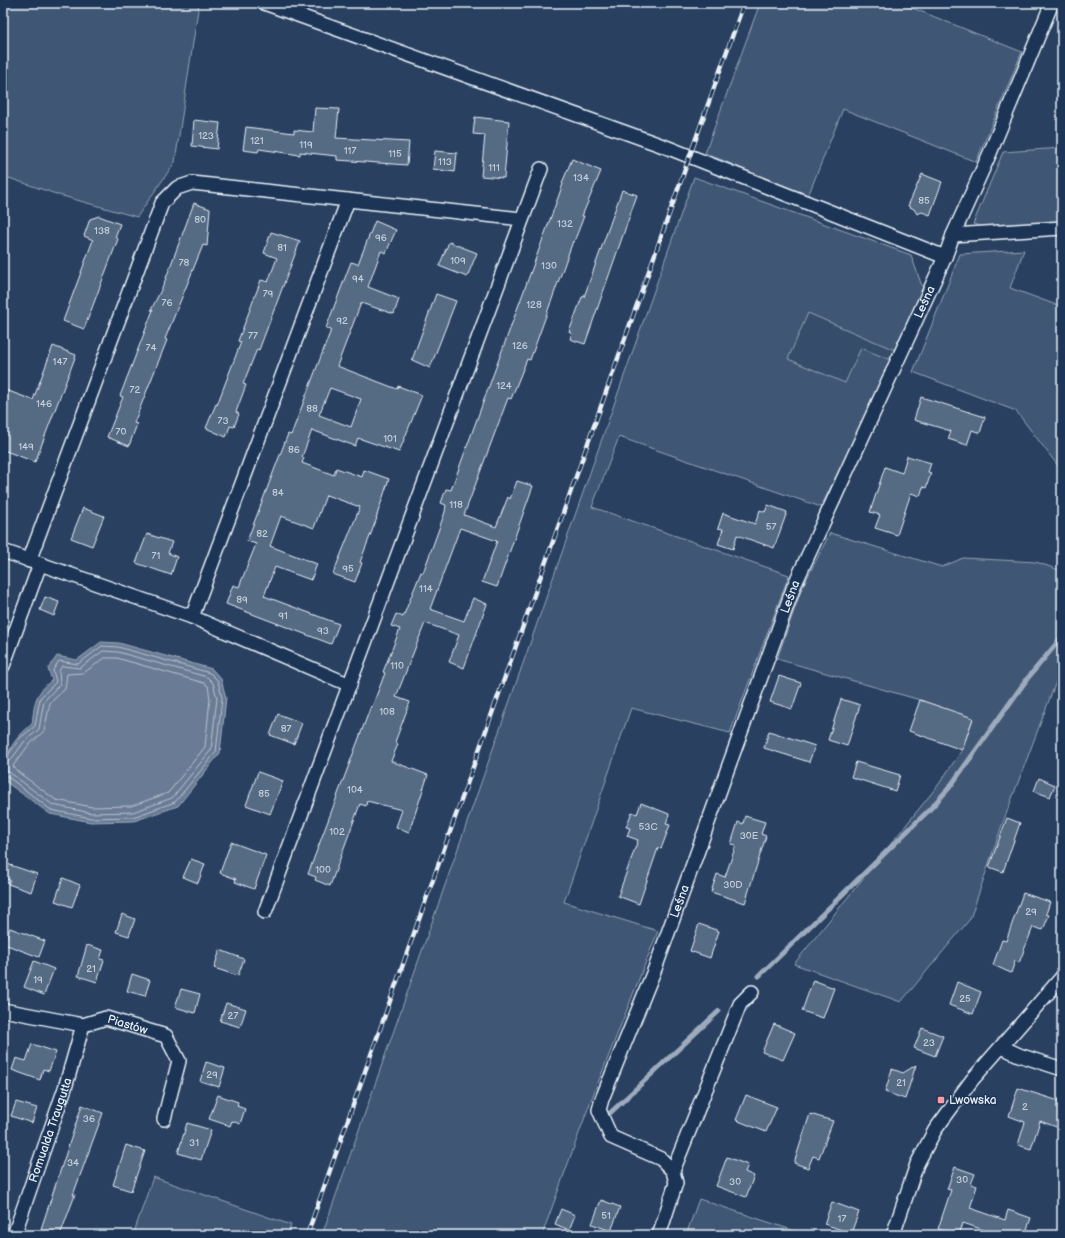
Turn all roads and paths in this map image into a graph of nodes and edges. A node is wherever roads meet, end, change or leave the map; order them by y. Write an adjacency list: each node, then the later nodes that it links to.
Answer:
1 (264, 3): 8 (street)
2 (1052, 3): 7 (street, Leśna)
3 (541, 169): 5 (street)
4 (348, 200): 5 (street); 10 (street); 11 (street)
5 (522, 219): 13 (street)
6 (1062, 228): 7 (street)
7 (953, 235): 8 (street, Leśna)
8 (946, 257): 22 (street, Leśna)
9 (3, 551): 10 (street)
10 (34, 563): 11 (street); 12 (street)
11 (192, 617): 13 (street)
12 (3, 666)
13 (350, 684): 14 (street)
14 (265, 912)
15 (1062, 977): 19 (street)
16 (752, 992): 22 (street)
17 (3, 1010): 18 (street, Piastów)
18 (83, 1025): 21 (street, Piastów); 23 (street, Romualda Traugutta)
19 (1002, 1047): 20 (street); 25 (street)
20 (1062, 1069)
21 (164, 1119)
22 (673, 1171): 24 (street)
23 (14, 1235)
24 (659, 1235)
25 (893, 1235)

